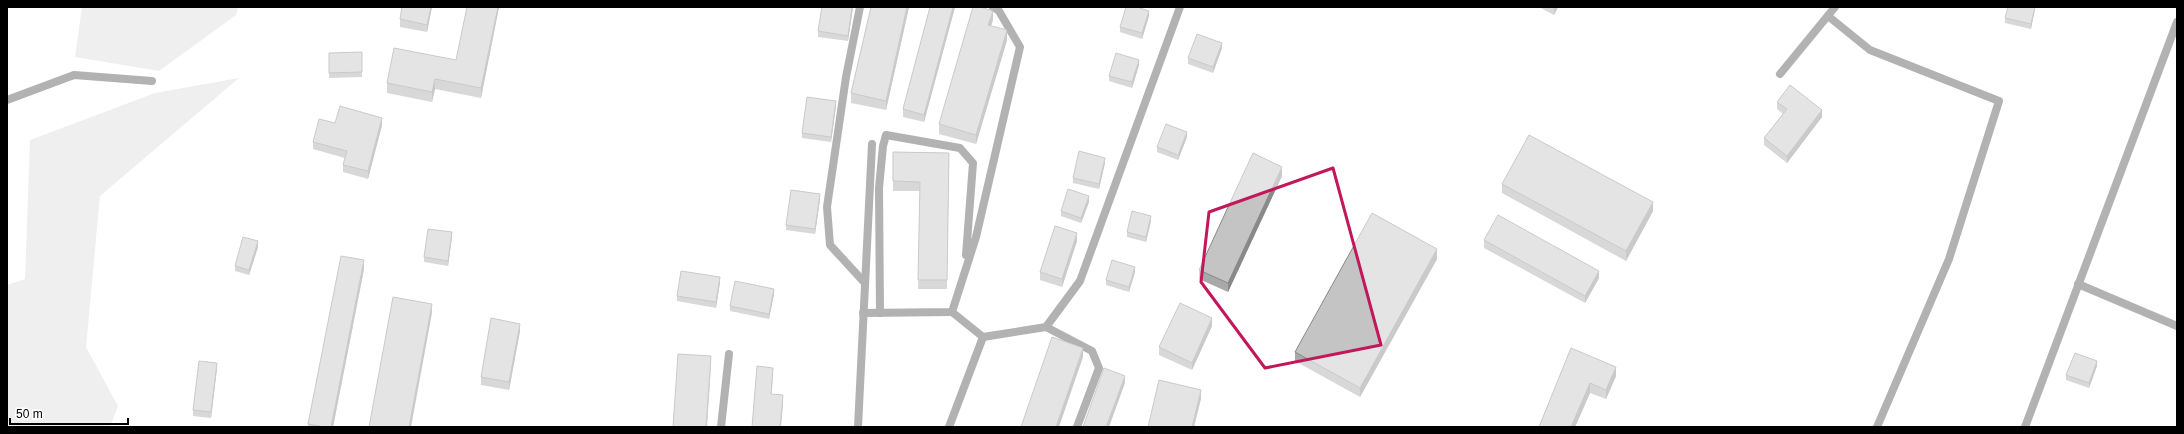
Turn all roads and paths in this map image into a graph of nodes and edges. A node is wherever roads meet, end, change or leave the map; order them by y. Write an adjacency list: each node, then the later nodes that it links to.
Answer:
1 (860, 7): 12 (street)
2 (993, 7): 11 (street)
3 (1180, 7): 18 (street)
4 (1835, 7): 5 (street)
5 (1828, 16): 7 (street); 25 (street)
6 (2177, 22): 13 (street)
7 (1780, 74)
8 (152, 81): 9 (street)
9 (7, 100)
10 (872, 144): 12 (street)
11 (966, 268): 14 (street); 16 (street)
12 (864, 282): 15 (street)
13 (2078, 284): 17 (street); 26 (street)
14 (952, 312): 16 (street); 19 (street)
15 (863, 313): 16 (street); 22 (street)
16 (880, 313)
17 (2177, 326)
18 (1046, 327): 19 (street); 24 (street)
19 (983, 337): 23 (street)
20 (728, 354): 21 (street)
21 (721, 427)
22 (858, 427)
23 (949, 427)
24 (1077, 427)
25 (1877, 427)
26 (2025, 427)

